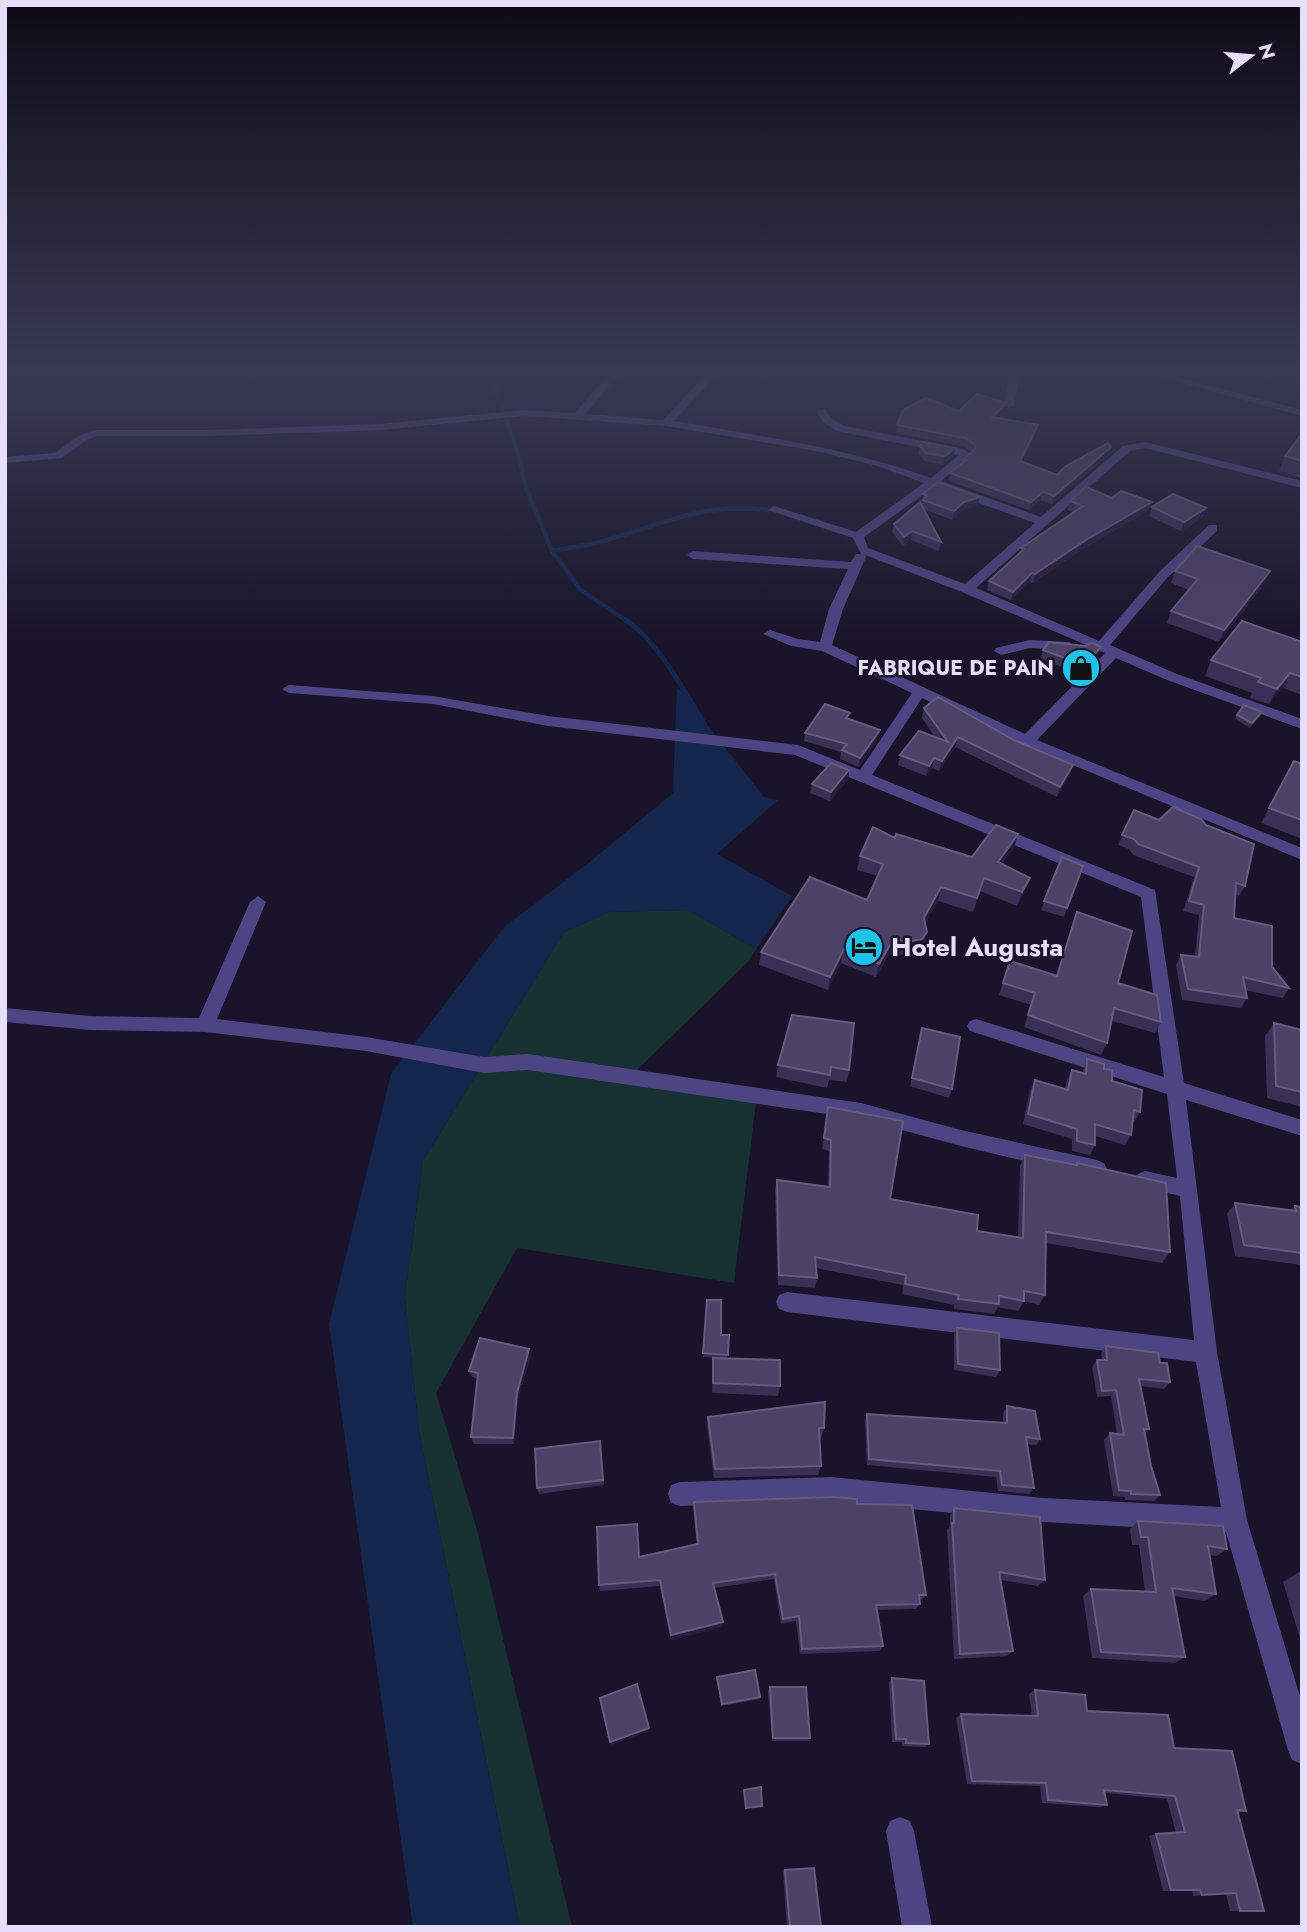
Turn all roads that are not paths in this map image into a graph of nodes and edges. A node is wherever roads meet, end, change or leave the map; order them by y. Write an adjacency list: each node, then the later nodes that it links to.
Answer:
1 (870, 461): 5 (street)
2 (958, 461): 5 (street)
3 (1113, 461): 8 (street)
4 (1208, 461): 6 (street)
5 (933, 482): 8 (street); 10 (street)
6 (1302, 485)
7 (774, 510): 10 (street)
8 (1043, 522): 14 (street)
9 (1213, 528): 17 (street)
10 (858, 537): 11 (street)
11 (863, 550): 13 (street); 14 (street)
12 (693, 555): 13 (street)
13 (856, 566): 16 (street)
14 (967, 589): 17 (street)
15 (770, 634): 16 (street)
16 (825, 647): 20 (street)
17 (1102, 647): 18 (street); 21 (street); 22 (street)
18 (1001, 651)
19 (289, 688): 23 (street)
20 (919, 692): 22 (street); 23 (street)
21 (1302, 724)
22 (1027, 741): 24 (street)
23 (864, 775): 29 (street)
24 (1302, 854)
25 (258, 902): 27 (street)
26 (5, 1015): 27 (street)
27 (205, 1025): 31 (street)
28 (976, 1026): 29 (street)
29 (1176, 1088): 30 (street); 31 (street)
30 (1302, 1128)
31 (1189, 1189): 33 (street)
32 (787, 1302): 33 (street)
33 (1206, 1352): 35 (street)
34 (680, 1494): 35 (street)
35 (1234, 1520): 36 (street)
36 (1302, 1750)
37 (900, 1830): 38 (street)
38 (917, 1927)

